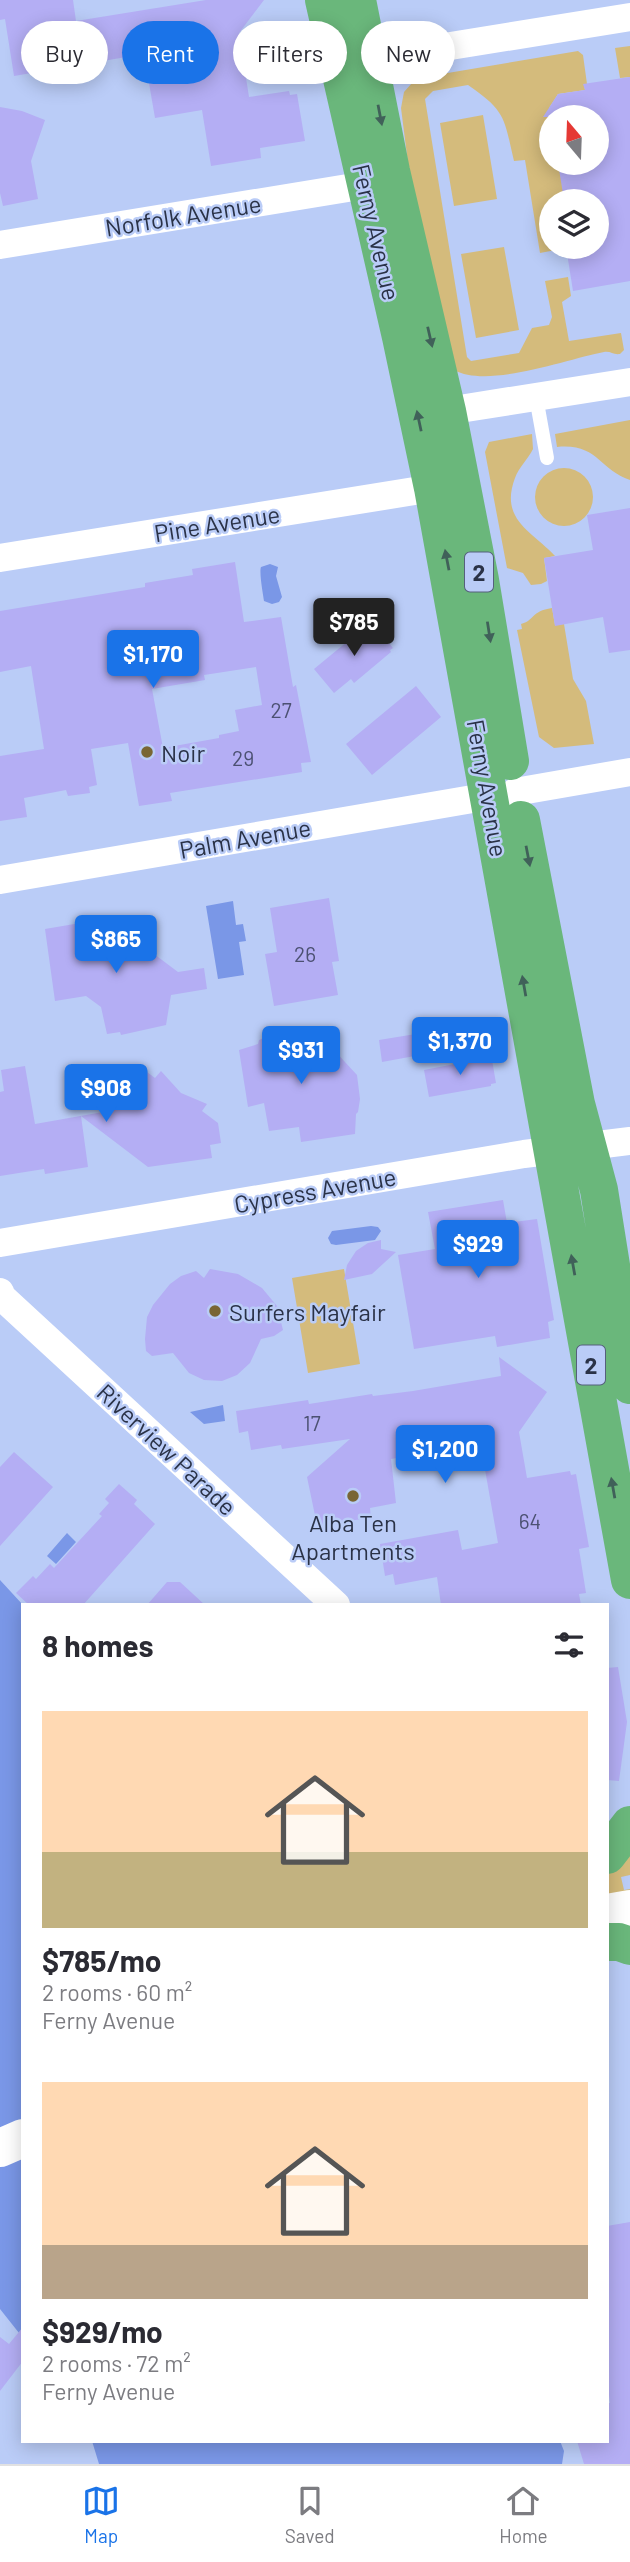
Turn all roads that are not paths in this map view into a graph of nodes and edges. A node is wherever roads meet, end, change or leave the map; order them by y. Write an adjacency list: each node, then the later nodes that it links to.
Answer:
1 (324, 0): 7 (highway, Ferny Avenue / 2)
2 (357, 0): 4 (highway, Ferny Avenue / 2)
3 (630, 17): 5 (street)
4 (362, 21)
5 (455, 46)
6 (375, 84): 11 (highway, Ferny Avenue / 2, one-way to 11)
7 (366, 186): 8 (street, Norfolk Avenue); 13 (highway, Ferny Avenue / 2, one-way to 7)
8 (0, 245)
9 (630, 382): 10 (street)
10 (536, 397): 11 (street); 12 (lane)
11 (447, 411): 16 (highway, Ferny Avenue / 2, one-way to 16)
12 (547, 458)
13 (433, 488): 14 (street, Pine Avenue); 16 (highway, Ferny Avenue / 2, one-way to 13)
14 (0, 558)
15 (630, 772): 16 (street, Palm Avenue)
16 (502, 794): 17 (street, Palm Avenue); 19 (highway, Ferny Avenue / 2)
17 (0, 880)
18 (630, 1141): 19 (street, Cypress Avenue)
19 (571, 1147): 20 (street, Cypress Avenue); 22 (highway, Ferny Avenue / 2); 23 (highway, Ferny Avenue / 2, one-way to 19)
20 (0, 1243)
21 (0, 1292): 24 (street, Riverview Parade)
22 (630, 1385)
23 (630, 1580)
24 (335, 1603)
25 (630, 1825): 26 (highway)
26 (609, 1852)
27 (630, 1909): 28 (main road)
28 (609, 1913)
29 (630, 1931): 30 (main road)
30 (609, 1934)
31 (609, 1942): 32 (highway)
32 (630, 1947)
33 (21, 2139): 34 (main road)
34 (0, 2148)

